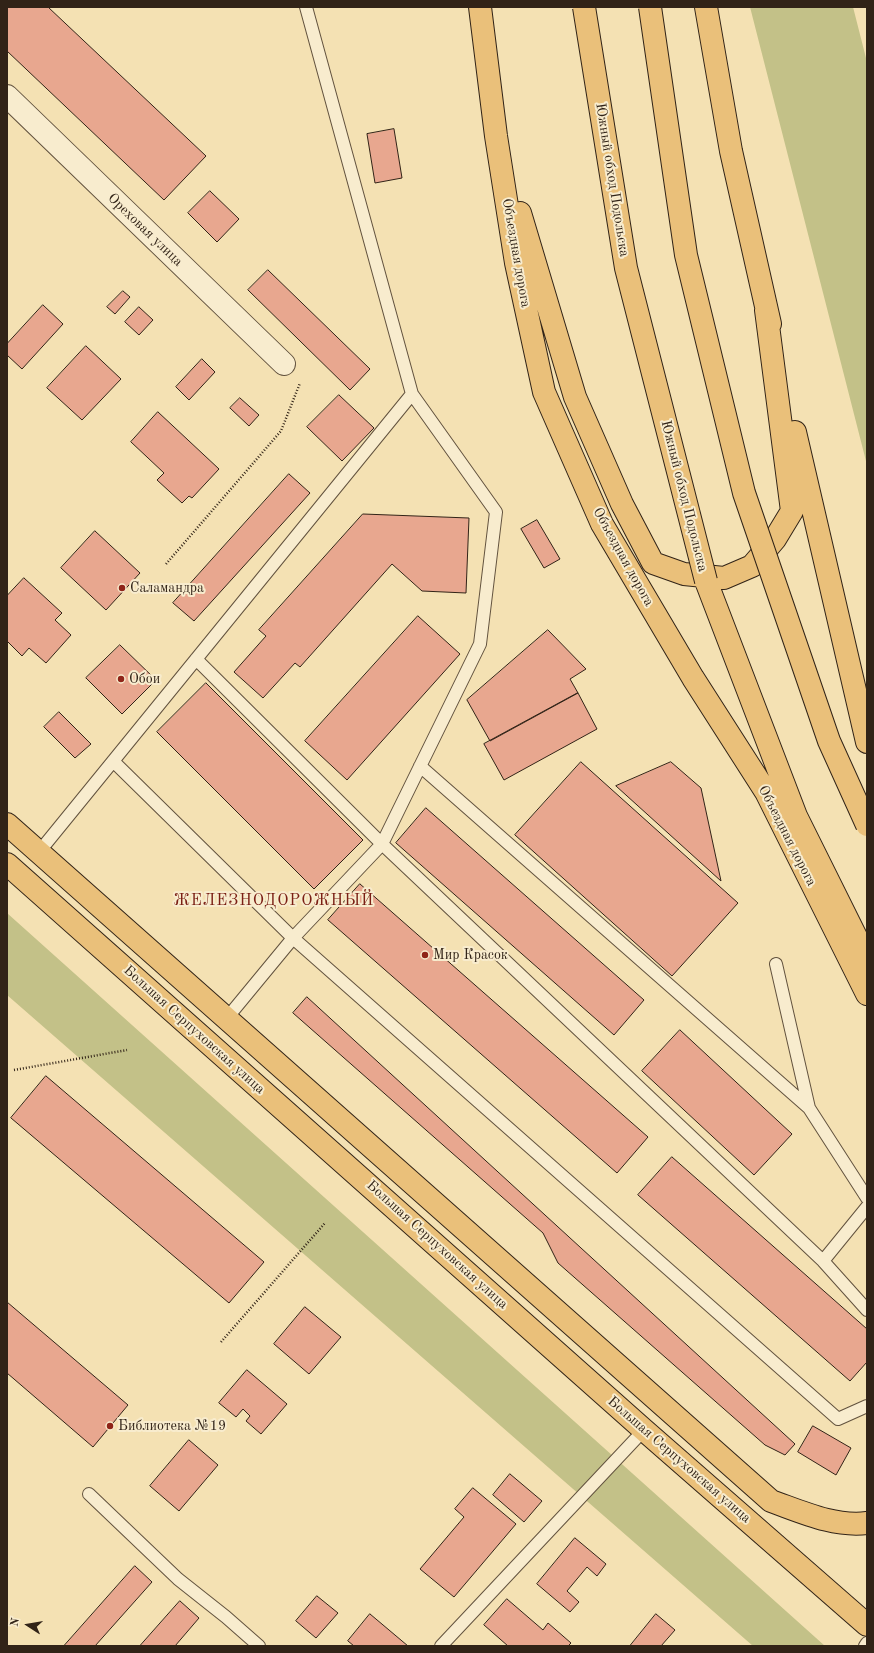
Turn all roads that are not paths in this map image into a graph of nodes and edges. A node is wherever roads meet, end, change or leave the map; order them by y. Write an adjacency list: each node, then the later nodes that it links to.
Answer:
1 (306, 7): 10 (lane)
2 (480, 7): 7 (main road, Объездная дорога)
3 (584, 7): 21 (main road, Южный обход Подольска, bridge)
4 (650, 7): 16 (main road, bridge)
5 (706, 7): 8 (main road)
6 (7, 96): 9 (street, Ореховая улица)
7 (496, 136): 8 (main road); 23 (main road, Объездная дорога)
8 (766, 310): 12 (main road)
9 (284, 364)
10 (412, 394): 11 (lane); 14 (lane)
11 (196, 659): 13 (lane); 17 (lane)
12 (867, 742)
13 (113, 761): 18 (lane); 20 (lane)
14 (420, 766): 17 (lane); 25 (lane)
15 (7, 824): 18 (main road, Большая Серпуховская улица)
16 (867, 825)
17 (382, 844): 20 (lane); 28 (lane)
18 (39, 852): 24 (main road, Большая Серпуховская улица)
19 (7, 864): 31 (main road, Большая Серпуховская улица)
20 (293, 938): 24 (lane); 30 (lane)
21 (867, 959)
22 (776, 964): 25 (lane)
23 (867, 994)
24 (227, 1018): 33 (main road, Большая Серпуховская улица)
25 (809, 1108): 26 (lane)
26 (867, 1198)
27 (867, 1207): 28 (lane)
28 (823, 1261): 29 (lane)
29 (867, 1310)
30 (867, 1406)
31 (644, 1430): 34 (main road, Большая Серпуховская улица); 37 (lane)
32 (89, 1494): 36 (lane)
33 (867, 1523)
34 (867, 1625)
35 (867, 1643): 38 (lane)
36 (259, 1646)
37 (441, 1646)
38 (865, 1646)

